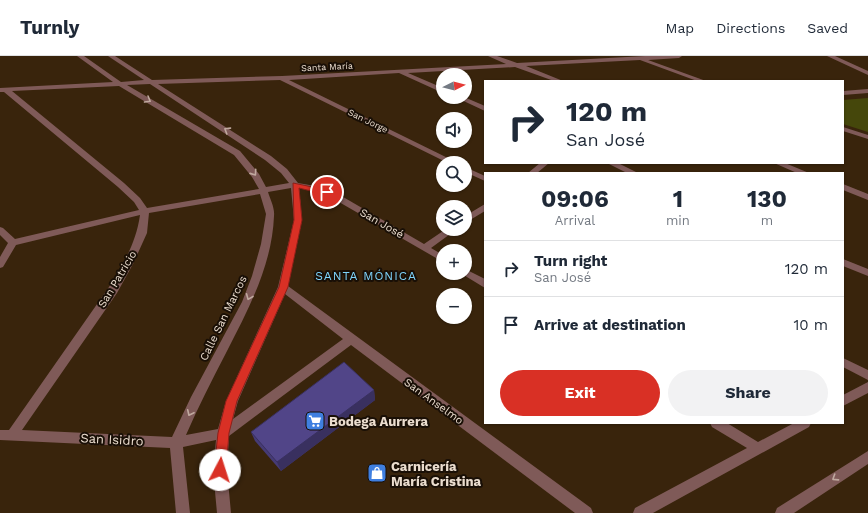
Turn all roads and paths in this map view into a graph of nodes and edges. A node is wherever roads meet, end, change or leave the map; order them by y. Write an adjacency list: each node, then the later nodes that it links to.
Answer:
1 (80, 56): 14 (street, Calle San Marcos)
2 (111, 56): 13 (street)
3 (491, 56): 7 (street)
4 (679, 56): 6 (street, Santa María)
5 (830, 56): 9 (street)
6 (637, 58): 7 (street, Santa María); 12 (street)
7 (515, 64): 8 (street, Santa María); 11 (street)
8 (399, 72): 10 (street, Santa María); 15 (street)
9 (868, 73)
10 (282, 78): 13 (street, Santa María); 23 (street, San Jorge)
11 (557, 80)
12 (700, 80)
13 (150, 82): 14 (street, Santa María); 32 (street, one-way to 13)
14 (122, 84): 16 (street, Santa María); 34 (street, Calle San Marcos, one-way to 34)
15 (436, 87)
16 (3, 90): 37 (street)
17 (868, 91): 18 (street)
18 (844, 93)
19 (472, 103): 20 (street)
20 (484, 109)
21 (844, 129): 22 (street)
22 (868, 137)
23 (440, 156)
24 (544, 164): 28 (street)
25 (613, 164): 29 (street)
26 (781, 164): 30 (street)
27 (472, 172): 31 (street)
28 (533, 172)
29 (632, 172)
30 (802, 172)
31 (484, 178)
32 (295, 185): 34 (street, San José); 42 (street, San José); 49 (street)
33 (844, 187): 35 (street)
34 (263, 189): 37 (street, San José); 59 (street, Calle San Marcos, one-way to 59)
35 (868, 197)
36 (484, 207): 38 (street)
37 (145, 211): 41 (street, San José); 58 (street, San Patricio)
38 (472, 215)
39 (0, 230): 41 (street)
40 (442, 236): 42 (street)
41 (13, 243): 45 (street)
42 (424, 248): 43 (street, San José)
43 (436, 255)
44 (844, 262): 46 (street)
45 (0, 265)
46 (868, 273)
47 (472, 276): 48 (street)
48 (484, 283)
49 (283, 287): 50 (street, San Anselmo); 57 (street)
50 (351, 339): 57 (street); 64 (street, San Anselmo)
51 (844, 363): 52 (street)
52 (868, 375)
53 (868, 387): 54 (street)
54 (844, 400)
55 (718, 424): 60 (street)
56 (803, 424): 60 (street)
57 (223, 433): 59 (street, San Isidro); 63 (street)
58 (6, 435): 59 (street, San Isidro)
59 (176, 443): 62 (street, Calle San Marcos)
60 (760, 449): 65 (street)
61 (868, 457): 66 (street, one-way to 66)
62 (183, 513)
63 (224, 513)
64 (586, 513)
65 (640, 513)
66 (782, 513)

